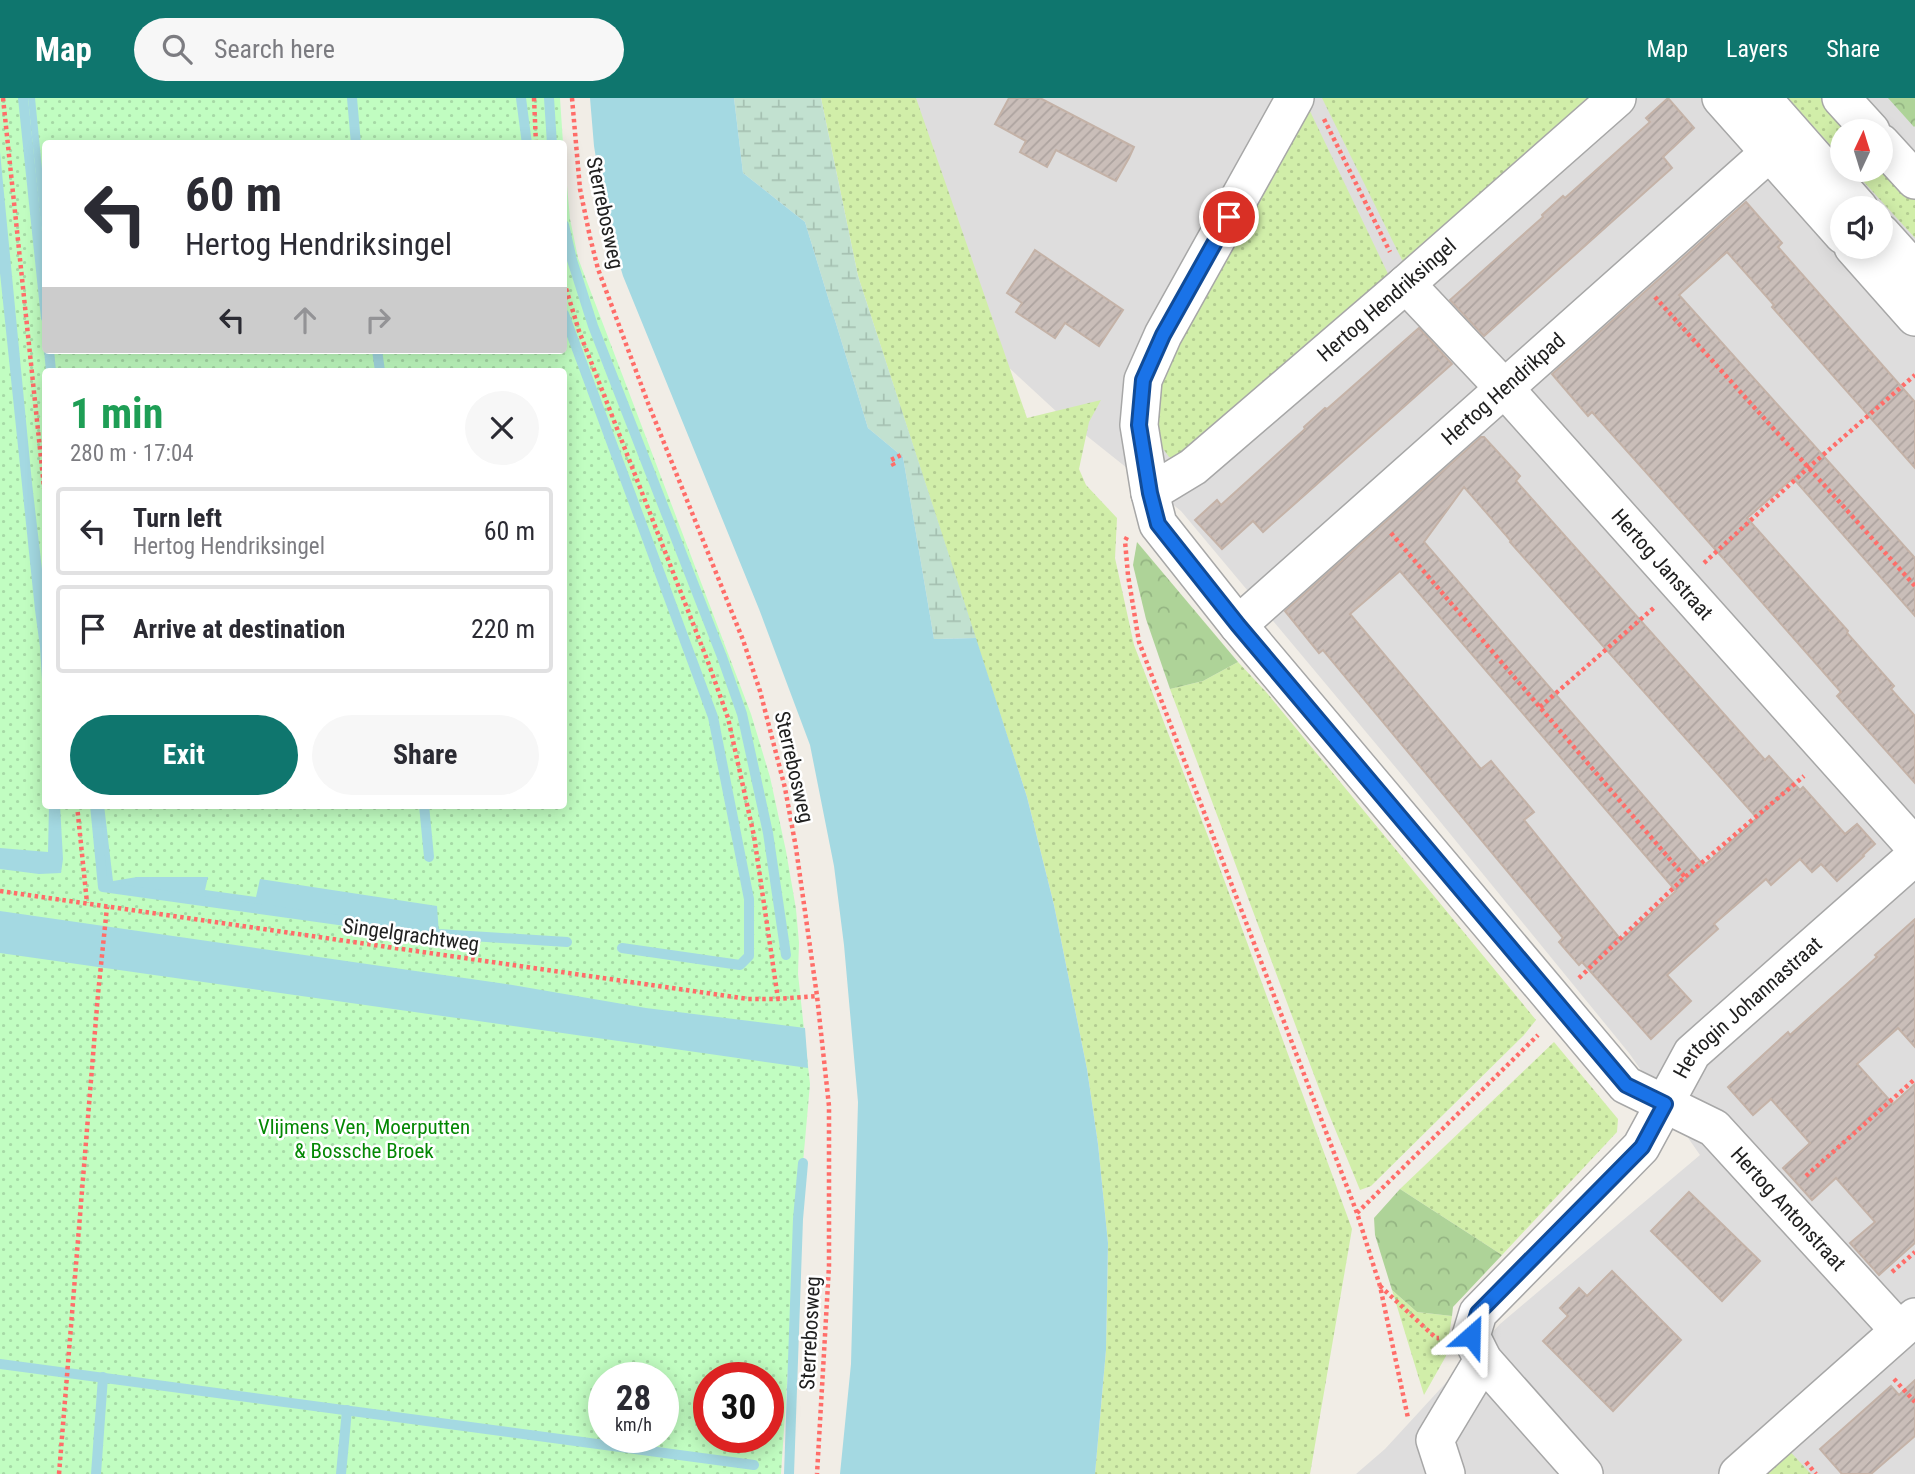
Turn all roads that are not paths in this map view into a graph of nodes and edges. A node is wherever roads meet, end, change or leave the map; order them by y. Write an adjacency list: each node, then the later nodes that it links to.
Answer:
1 (1617, 98): 15 (street, Hertog Hendriksingel)
2 (1721, 98): 7 (street)
3 (1762, 98): 10 (street)
4 (1841, 98): 6 (street)
5 (1307, 104): 18 (street)
6 (1860, 119)
7 (1770, 152): 11 (street); 17 (street, Hertog Hendrikpad)
8 (1894, 157): 9 (street)
9 (1915, 180)
10 (1849, 196)
11 (1830, 220)
12 (1893, 246): 14 (street)
13 (1864, 259): 16 (street)
14 (1915, 271)
15 (1406, 284): 17 (street, Hertog Janstraat); 18 (street, Hertog Hendriksingel)
16 (1915, 317)
17 (1504, 388): 19 (street, Hertog Hendrikpad); 20 (street, Hertog Janstraat)
18 (1150, 493): 19 (street)
19 (1238, 625): 22 (street)
20 (1915, 847)
21 (1915, 856): 22 (street, Hertogin Johannastraat)
22 (1665, 1104): 23 (street, Hertog Antonstraat); 24 (street, Hertogin Johannastraat)
23 (1907, 1324): 27 (street)
24 (1477, 1348): 25 (street, Hertogin Johannastraat); 26 (street)
25 (1446, 1474)
26 (1584, 1474)
27 (1738, 1474)

